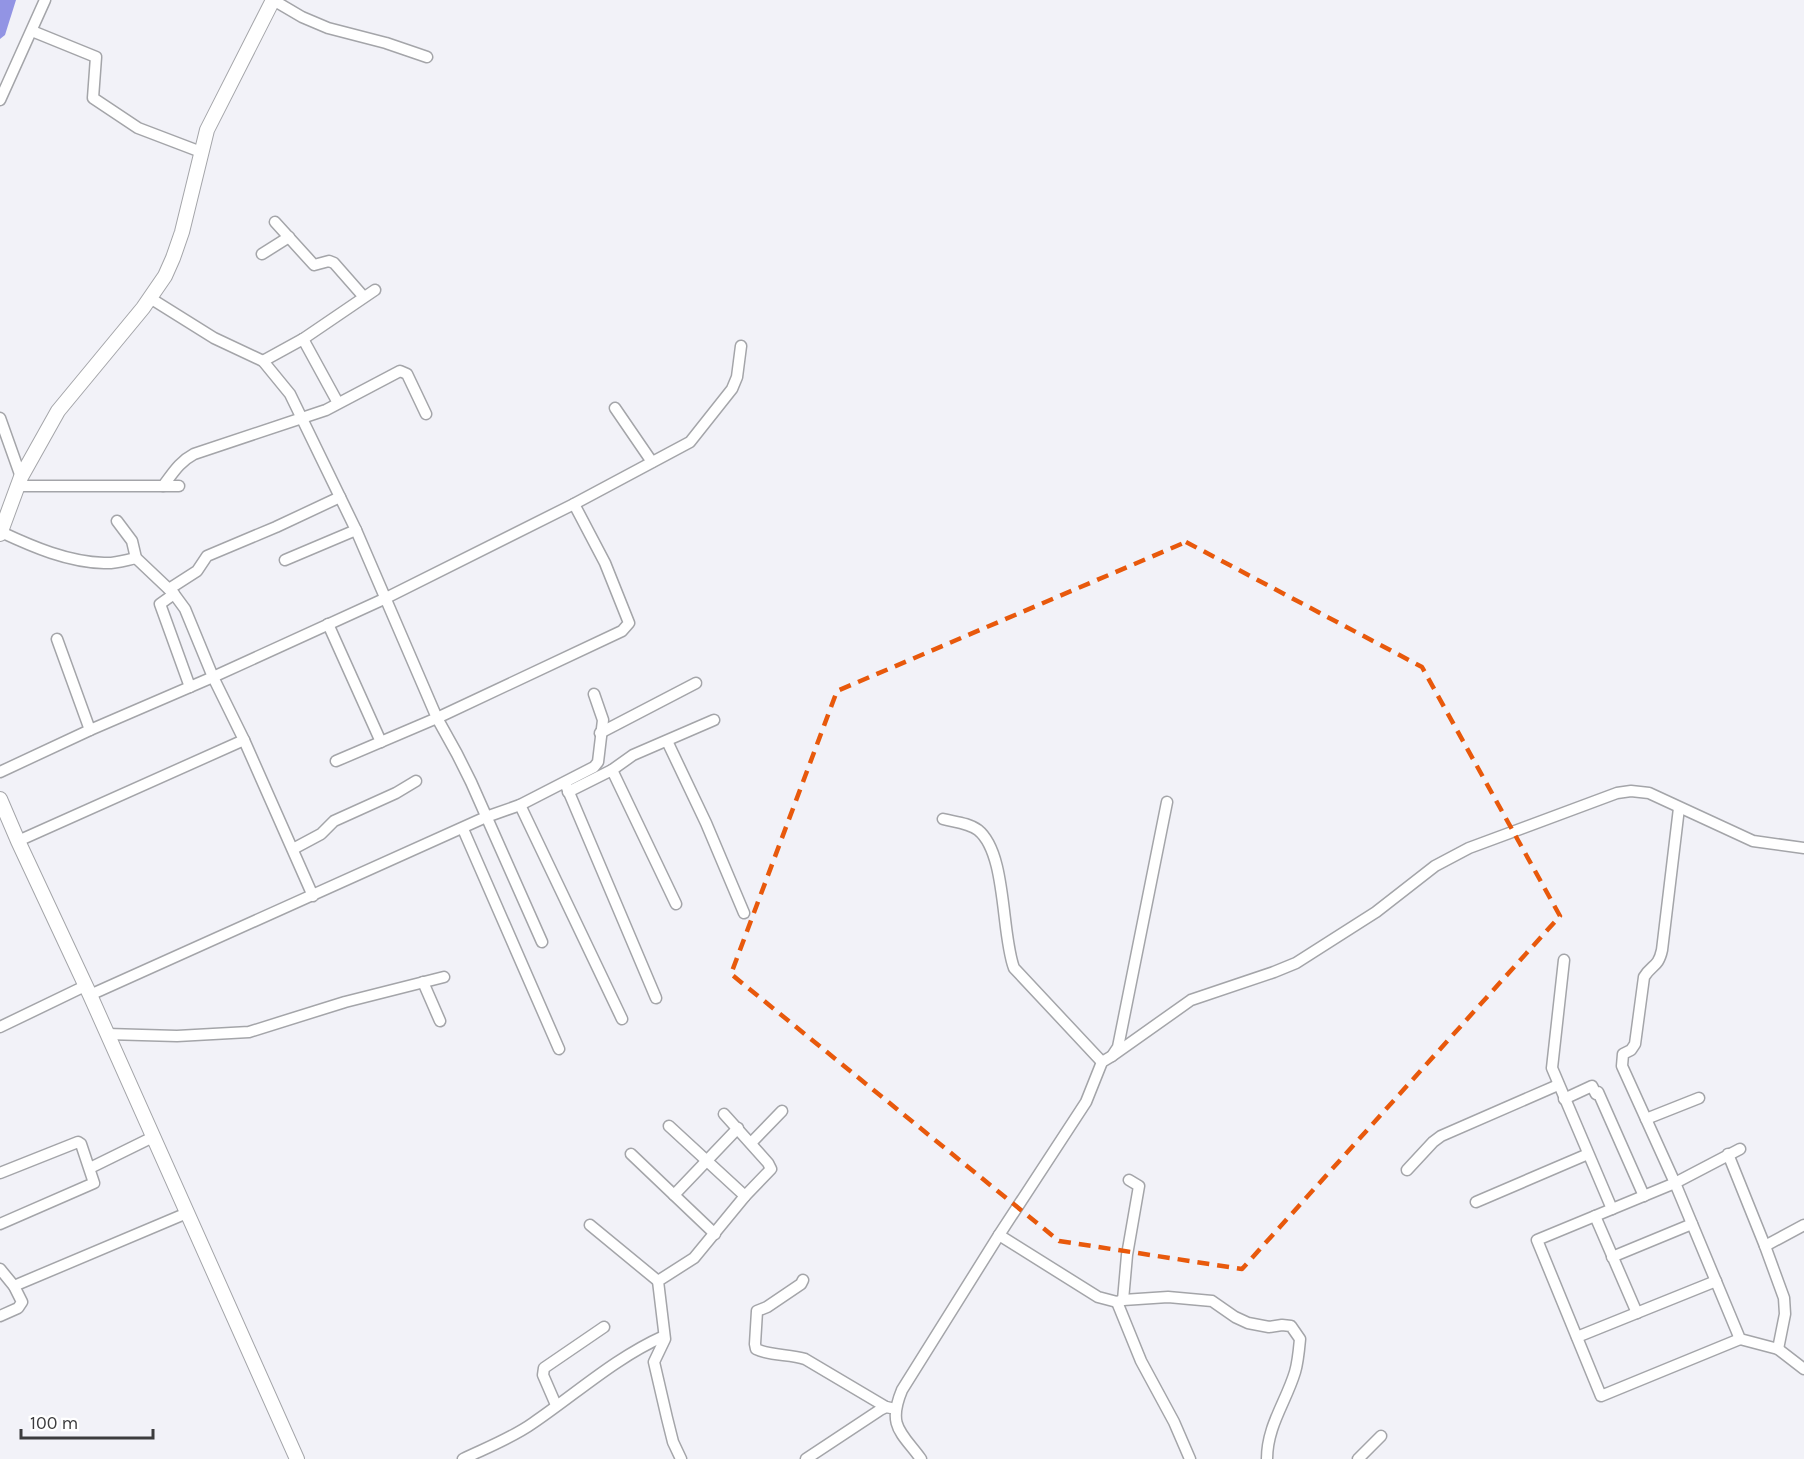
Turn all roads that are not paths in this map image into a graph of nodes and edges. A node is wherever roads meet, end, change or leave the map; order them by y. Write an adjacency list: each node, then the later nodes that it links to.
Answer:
1 (45, 0): 3 (street)
2 (273, 0): 4 (street); 6 (main road)
3 (32, 31): 5 (street); 6 (street)
4 (427, 57)
5 (0, 100)
6 (201, 152): 12 (main road)
7 (276, 222): 8 (street)
8 (289, 237): 9 (street); 11 (street)
9 (262, 254)
10 (375, 290): 11 (street)
11 (363, 296): 13 (street)
12 (150, 298): 15 (street); 22 (main road)
13 (303, 339): 15 (street); 16 (street)
14 (741, 346): 21 (street)
15 (263, 361): 20 (street)
16 (338, 403): 18 (street); 20 (street)
17 (615, 408): 21 (street)
18 (426, 414)
19 (0, 418): 22 (street)
20 (303, 419): 23 (street); 25 (street)
21 (652, 462): 26 (street)
22 (20, 482): 23 (street); 29 (main road)
23 (163, 486): 24 (street)
24 (179, 486)
25 (340, 497): 28 (street); 32 (street)
26 (574, 504): 33 (street); 40 (street)
27 (117, 520): 30 (street)
28 (356, 531): 31 (street); 33 (street)
29 (1, 533): 30 (street)
30 (136, 558): 32 (street)
31 (285, 560)
32 (172, 591): 36 (street); 38 (street)
33 (384, 599): 34 (street); 40 (street)
34 (330, 628): 36 (street); 46 (street)
35 (57, 639): 42 (street)
36 (213, 677): 38 (street); 44 (street)
37 (696, 682): 43 (street)
38 (190, 687): 42 (street)
39 (594, 694): 43 (street)
40 (436, 718): 46 (street); 56 (street)
41 (714, 720): 45 (street)
42 (90, 730): 49 (street)
43 (600, 733): 51 (street)
44 (244, 740): 59 (street); 61 (street)
45 (667, 741): 48 (street); 64 (street)
46 (381, 742): 47 (street)
47 (336, 761)
48 (612, 770): 51 (street); 63 (street)
49 (0, 772)
50 (416, 781): 61 (street)
51 (567, 787): 54 (street); 70 (street)
52 (0, 799): 59 (main road)
53 (1167, 802): 76 (street)
54 (520, 805): 56 (street); 71 (street)
55 (1679, 808): 60 (street); 76 (street); 82 (street)
56 (486, 818): 58 (street); 65 (street)
57 (943, 819): 76 (street)
58 (463, 829): 62 (street); 75 (street)
59 (18, 841): 69 (main road)
60 (1804, 848)
61 (293, 849): 62 (street)
62 (313, 896): 69 (street)
63 (676, 904)
64 (744, 913)
65 (542, 942)
66 (1564, 960): 77 (street)
67 (444, 976): 68 (street)
68 (423, 982): 72 (street); 74 (street)
69 (87, 991): 73 (street); 74 (main road)
70 (656, 998)
71 (622, 1019)
72 (440, 1021)
73 (0, 1027)
74 (107, 1034): 85 (main road)
75 (559, 1049)
76 (1107, 1059): 109 (street)
77 (1558, 1085): 79 (street); 93 (street)
78 (1699, 1098): 82 (street)
79 (1564, 1099): 89 (street); 99 (street)
80 (782, 1111): 86 (street)
81 (724, 1114): 84 (street)
82 (1646, 1119): 96 (street)
83 (669, 1126): 91 (street)
84 (738, 1128): 86 (street); 91 (street)
85 (153, 1137): 92 (street); 102 (main road)
86 (751, 1143): 98 (street)
87 (1740, 1149): 90 (street)
88 (631, 1154): 97 (street)
89 (1588, 1154): 100 (street); 101 (street)
90 (1728, 1154): 96 (street); 110 (street)
91 (707, 1161): 97 (street); 98 (street)
92 (90, 1168): 94 (street); 104 (street)
93 (1407, 1170)
94 (0, 1173)
95 (1129, 1180): 117 (street)
96 (1675, 1183): 99 (street); 105 (street)
97 (674, 1195): 108 (street)
98 (745, 1196): 108 (street)
99 (1644, 1196): 101 (street)
100 (1476, 1202)
101 (1612, 1209): 103 (street)
102 (187, 1213): 116 (street); 129 (main road)
103 (1595, 1216): 111 (street); 122 (street)
104 (0, 1224)
105 (1692, 1224): 111 (street); 115 (street)
106 (590, 1225): 114 (street)
107 (1804, 1225): 110 (street)
108 (715, 1234): 114 (street)
109 (999, 1235): 117 (street); 127 (street)
110 (1765, 1246): 124 (street)
111 (1612, 1257): 118 (street)
112 (0, 1269): 116 (street)
113 (803, 1280): 127 (street)
114 (658, 1281): 121 (street)
115 (1716, 1281): 118 (street); 123 (street)
116 (14, 1286): 119 (street)
117 (1120, 1301): 134 (street); 135 (street)
118 (1637, 1313): 122 (street)
119 (0, 1316)
120 (604, 1327): 126 (street)
121 (664, 1336): 126 (street); 131 (street)
122 (1577, 1337): 123 (street)
123 (1740, 1339): 124 (street)
124 (1778, 1349): 125 (street)
125 (1804, 1369)
126 (556, 1406): 130 (street)
127 (890, 1410): 132 (street); 133 (street)
128 (1381, 1436): 136 (street)
129 (297, 1459)
130 (463, 1459)
131 (681, 1459)
132 (806, 1459)
133 (921, 1459)
134 (1190, 1459)
135 (1267, 1459)
136 (1358, 1459)

